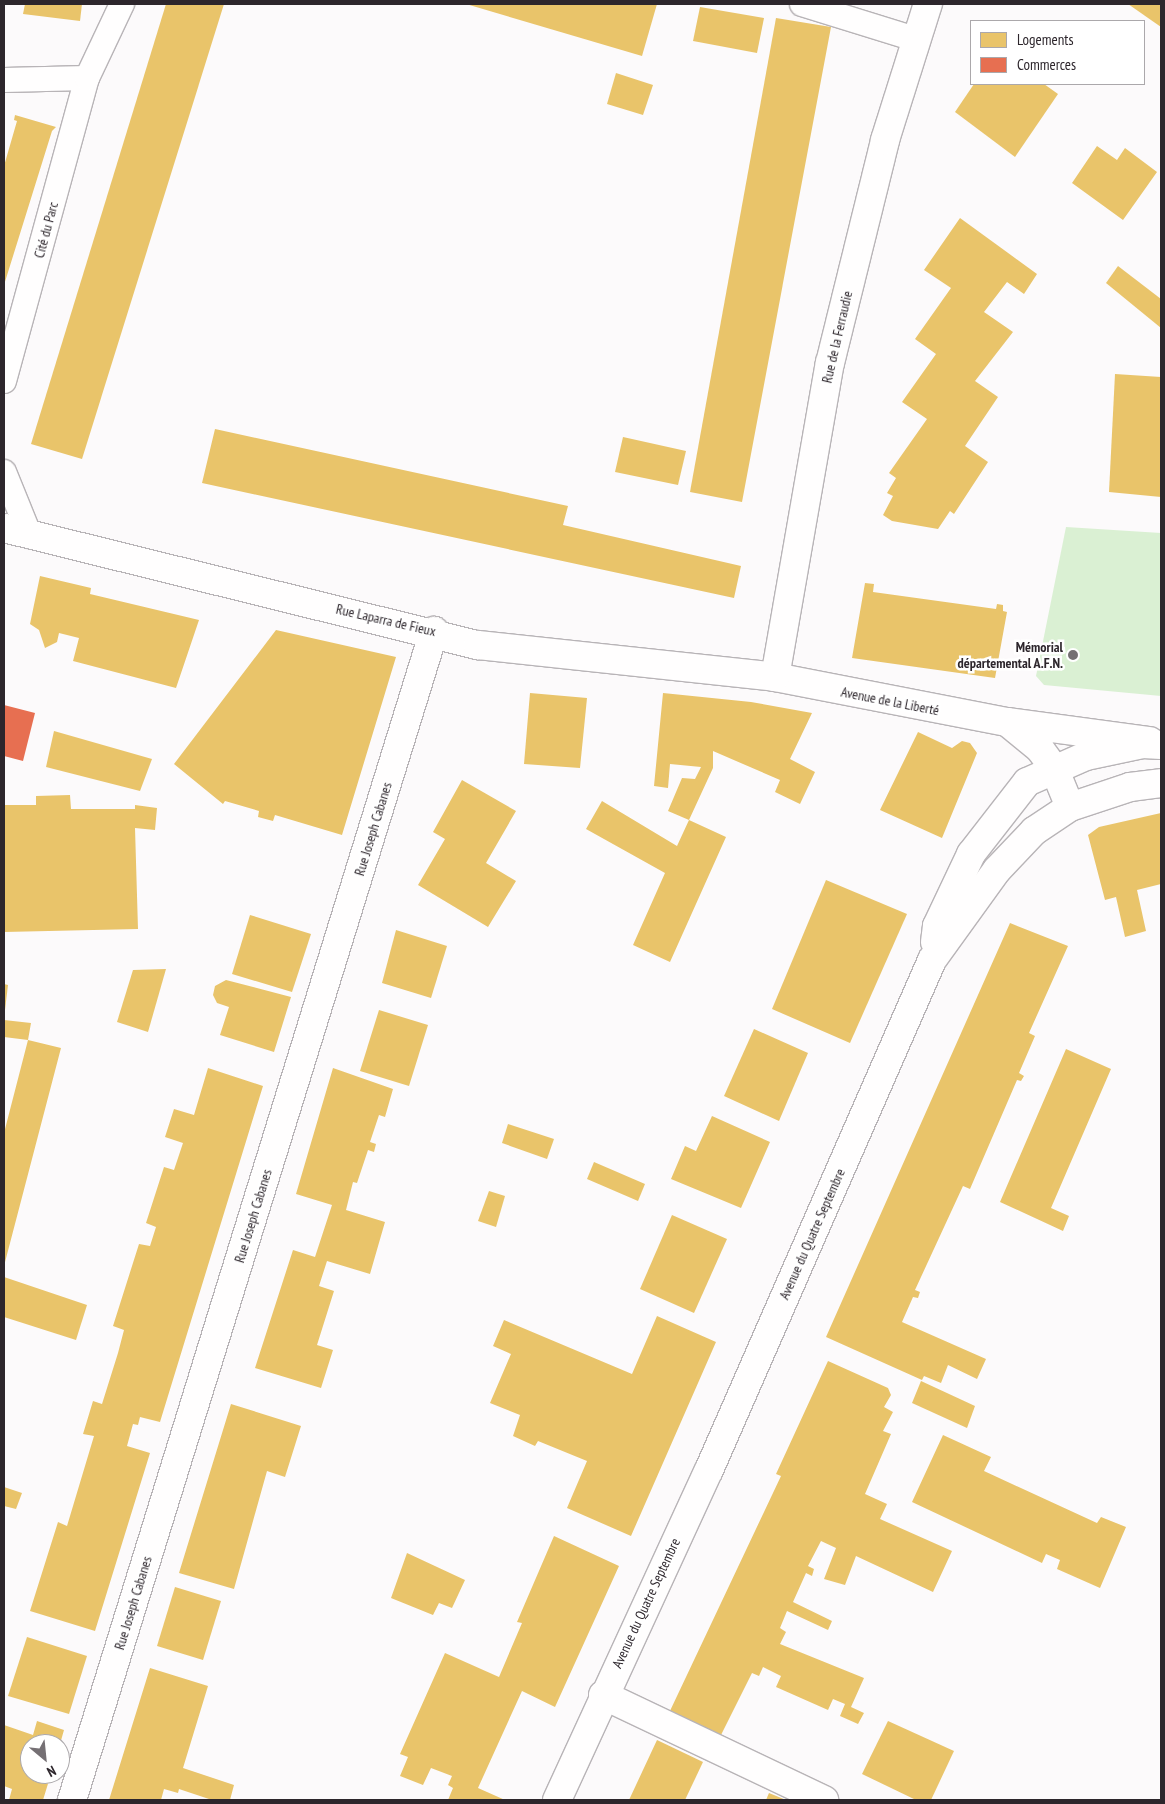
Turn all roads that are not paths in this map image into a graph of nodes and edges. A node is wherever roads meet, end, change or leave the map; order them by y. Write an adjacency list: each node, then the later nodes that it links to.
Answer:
1 (122, 4): 5 (lane, Cité du Parc)
2 (802, 4): 4 (lane)
3 (928, 4): 4 (street, Rue de la Ferraudie)
4 (915, 39): 12 (street, Rue de la Ferraudie)
5 (87, 78): 6 (lane); 7 (lane, Cité du Parc)
6 (4, 80)
7 (4, 382)
8 (4, 472): 10 (lane)
9 (4, 528): 10 (street, Rue Laparra de Fieux)
10 (30, 536): 11 (street, Rue Laparra de Fieux)
11 (434, 631): 12 (street, Rue Laparra de Fieux); 20 (street, Rue Joseph Cabanes)
12 (775, 677): 13 (street, Avenue de la Liberté)
13 (1007, 722): 14 (street, Avenue de la Liberté); 15 (street, Avenue de la Liberté)
14 (1161, 744): 15 (street, Avenue de la Liberté)
15 (1054, 768): 17 (street, Avenue de la Liberté); 18 (street, Avenue de la Liberté)
16 (1161, 783): 17 (street)
17 (1070, 807): 18 (street, Avenue du Quatre Septembre)
18 (932, 960): 19 (street, Avenue du Quatre Septembre)
19 (602, 1695): 21 (street, Avenue du Quatre Septembre); 22 (street)
20 (72, 1800)
21 (557, 1800)
22 (824, 1800)

